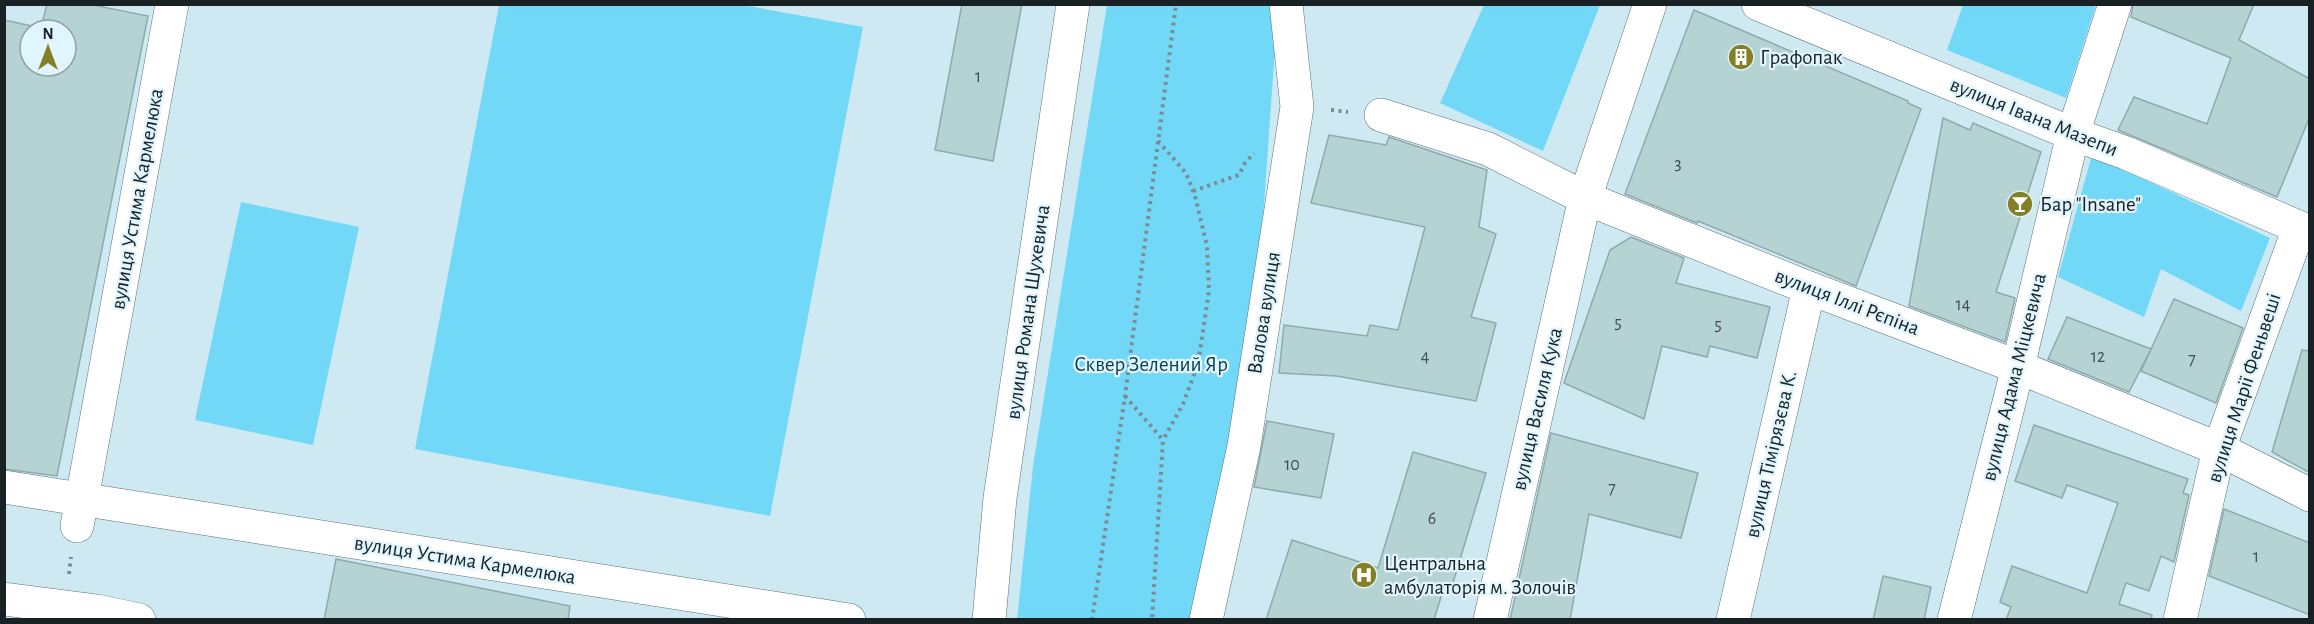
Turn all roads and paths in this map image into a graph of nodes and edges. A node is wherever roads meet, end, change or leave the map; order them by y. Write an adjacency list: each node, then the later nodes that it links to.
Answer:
1 (172, 4): 23 (street, вулиця Устима Кармелюка)
2 (1073, 4): 29 (street, вулиця Романа Шухевича)
3 (1176, 4): 11 (path)
4 (1286, 4): 8 (street, Валова вулиця)
5 (1650, 4): 14 (street, вулиця Василя Кука)
6 (1758, 4): 10 (street, вулиця Івана Мазепи)
7 (2115, 4): 10 (street, вулиця Адама Міцкевича)
8 (1297, 107): 9 (path); 33 (street, Валова вулиця)
9 (1381, 115): 14 (street, вулиця Іллі Рєпіна)
10 (2073, 134): 15 (street, вулиця Івана Мазепи); 17 (street, вулиця Адама Міцкевича)
11 (1158, 140): 13 (path); 18 (path)
12 (1260, 147): 13 (path)
13 (1193, 191): 19 (path)
14 (1585, 198): 16 (street, вулиця Іллі Рєпіна); 34 (street, вулиця Василя Кука)
15 (2304, 230): 20 (street, вулиця Марії Феньвеші)
16 (1809, 288): 17 (street, вулиця Іллі Рєпіна); 35 (street, вулиця Тімірязєва К.)
17 (2018, 367): 20 (street, вулиця Іллі Рєпіна); 36 (street, вулиця Адама Міцкевича)
18 (1125, 396): 19 (path); 25 (path)
19 (1163, 440): 32 (path)
20 (2219, 449): 22 (street, вулиця Іллі Рєпіна); 37 (street, вулиця Марії Феньвеші)
21 (4, 487): 23 (street, вулиця Устима Кармелюка)
22 (2310, 495)
23 (79, 513): 28 (street, вулиця Устима Кармелюка)
24 (4, 599): 26 (street)
25 (1093, 614): 30 (path); 31 (path)
26 (94, 615): 27 (street)
27 (140, 620)
28 (849, 620)
29 (989, 620)
30 (1092, 620)
31 (1099, 620)
32 (1152, 620)
33 (1206, 620)
34 (1490, 620)
35 (1733, 620)
36 (1954, 620)
37 (2180, 620)

